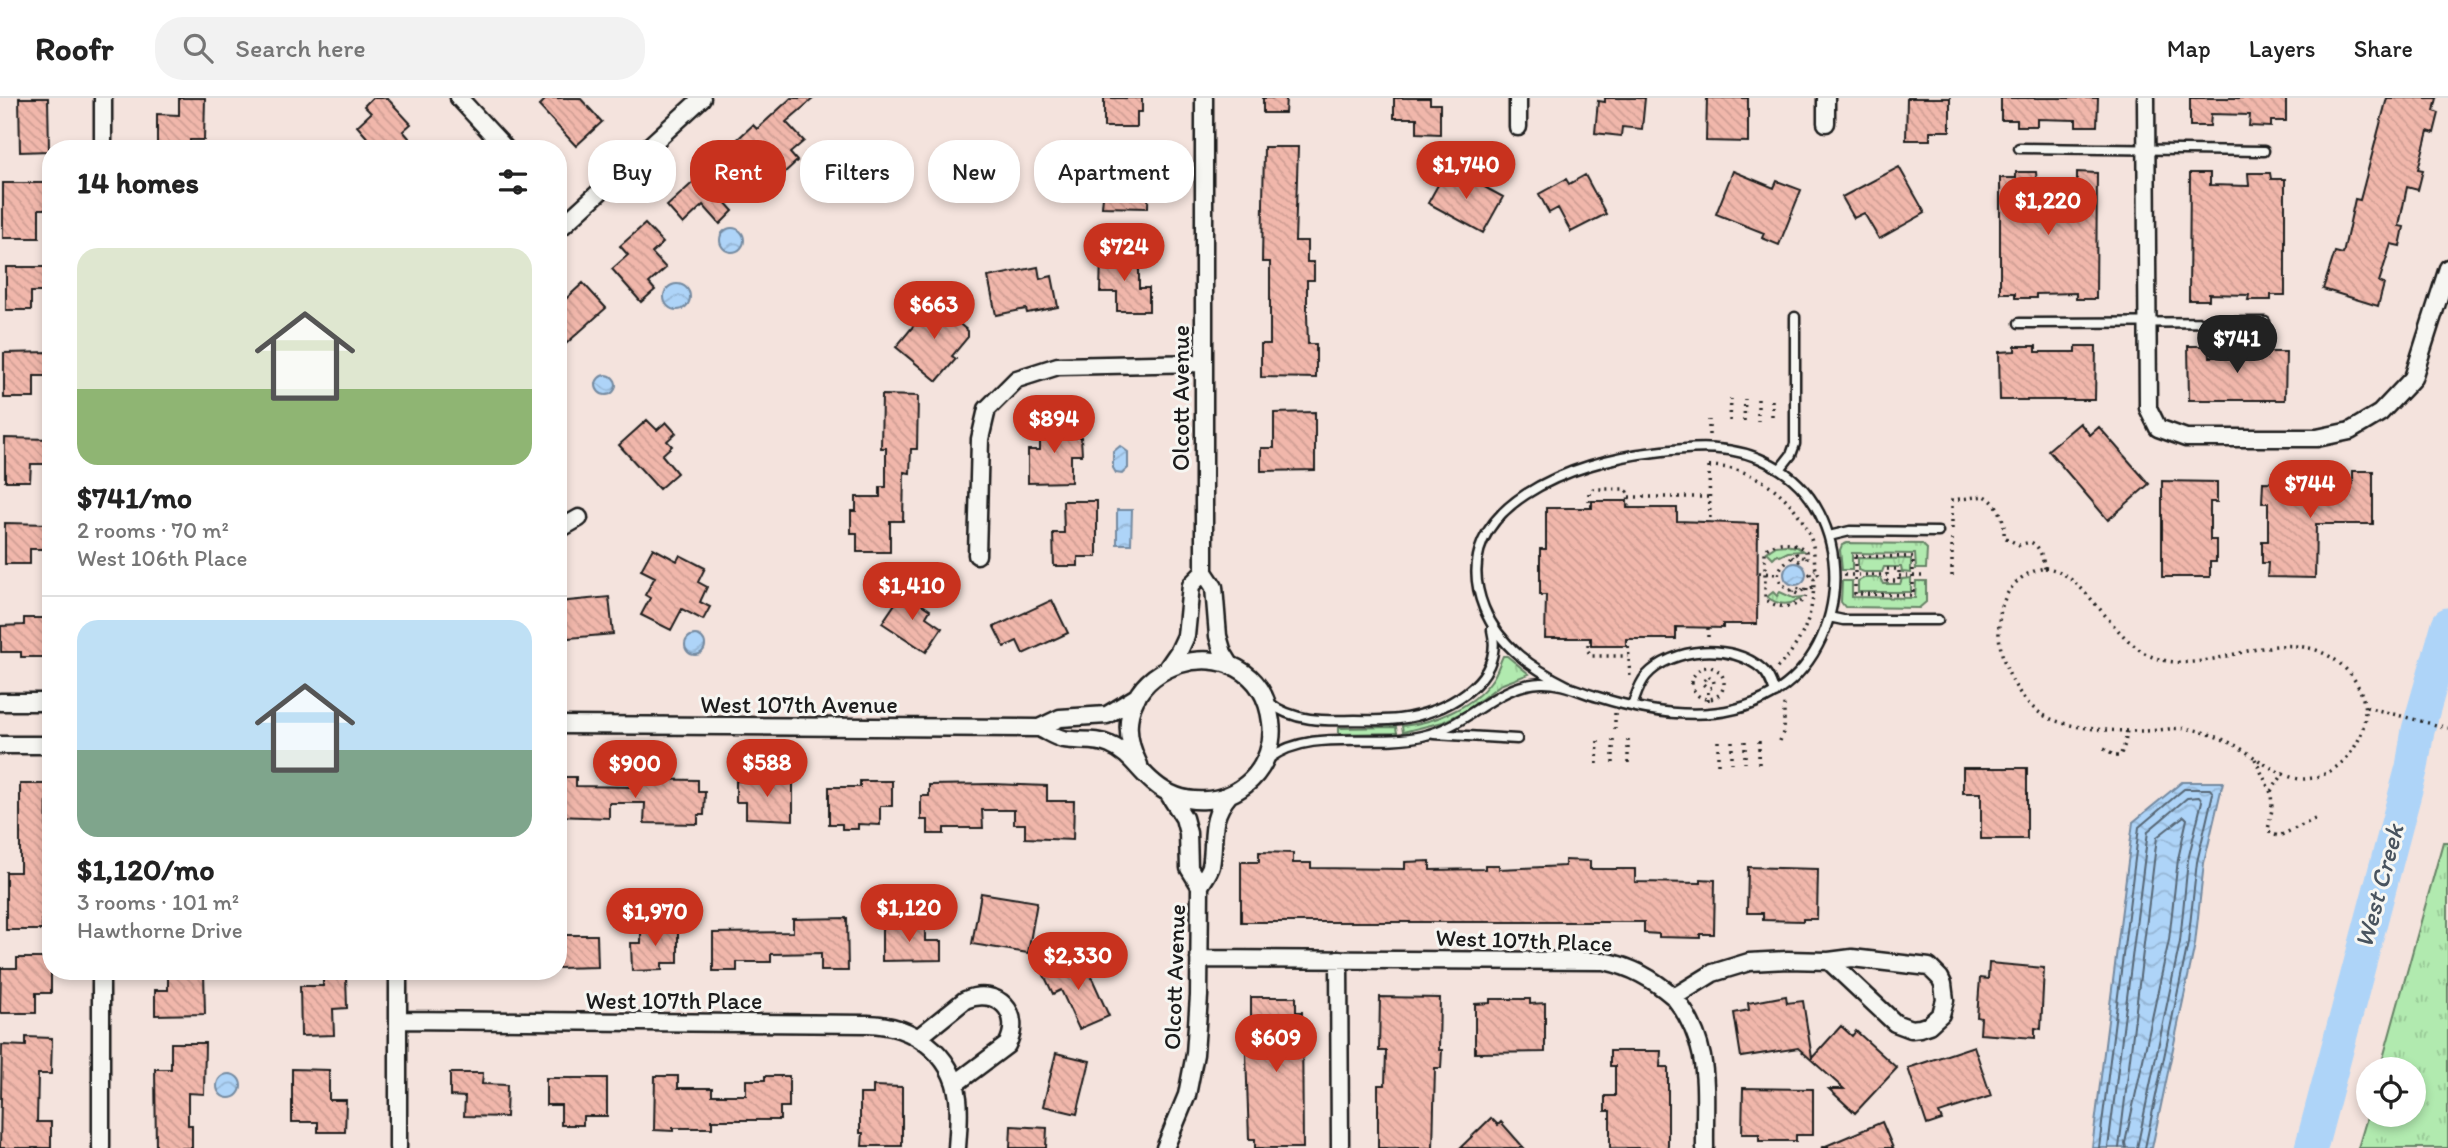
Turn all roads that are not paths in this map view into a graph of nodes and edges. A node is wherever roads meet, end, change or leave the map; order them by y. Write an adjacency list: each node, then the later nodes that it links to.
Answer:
1 (103, 98): 10 (street)
2 (459, 98): 11 (street)
3 (702, 98): 15 (street)
4 (1204, 98): 21 (street, Olcott Avenue)
5 (1518, 98): 9 (street)
6 (1826, 98): 8 (street)
7 (2146, 98): 13 (street)
8 (1826, 123)
9 (1518, 127)
10 (103, 140)
11 (498, 140)
12 (2019, 148): 13 (lane)
13 (2147, 148): 14 (lane); 20 (street)
14 (2263, 151)
15 (567, 222)
16 (2448, 268): 20 (street)
17 (1795, 317): 22 (lane)
18 (2019, 323): 20 (lane)
19 (2265, 323): 20 (lane)
20 (2148, 324)
21 (1203, 363): 27 (street); 28 (street, Olcott Avenue)
22 (1780, 470): 26 (lane); 29 (lane)
23 (579, 519): 24 (street)
24 (567, 525)
25 (1938, 532): 26 (lane)
26 (1829, 536): 30 (lane)
27 (977, 555)
28 (1204, 572): 32 (street, Olcott Avenue); 33 (street, Olcott Avenue)
29 (1486, 614): 34 (lane); 37 (lane)
30 (1829, 617): 31 (lane); 35 (lane)
31 (1938, 620)
32 (1231, 666): 33 (street); 37 (street)
33 (1167, 667): 36 (street)
34 (1568, 686): 40 (lane); 43 (lane)
35 (1775, 693): 40 (lane); 40 (lane)
36 (1138, 696): 42 (street, West 107th Avenue); 48 (street)
37 (1265, 699): 47 (street)
38 (0, 702): 39 (street)
39 (42, 702)
40 (1632, 706)
41 (567, 725): 42 (street, West 107th Avenue)
42 (1039, 728): 48 (street, West 107th Avenue)
43 (1431, 734): 44 (lane); 47 (lane)
44 (1517, 739)
45 (0, 745): 46 (street)
46 (42, 745)
47 (1263, 764): 50 (street)
48 (1139, 765): 49 (street)
49 (1168, 793): 50 (street); 51 (street, Olcott Avenue)
50 (1229, 795): 51 (street, Olcott Avenue)
51 (1200, 886): 52 (street, Olcott Avenue)
52 (1199, 959): 53 (street, West 107th Place); 64 (street, Olcott Avenue)
53 (1339, 959): 57 (street, West 107th Place); 65 (street)
54 (1829, 961): 54 (street); 57 (street)
55 (102, 980): 61 (street)
56 (398, 980): 58 (street)
57 (1674, 997): 66 (street, West 107th Place)
58 (398, 1020): 59 (street, West 107th Place); 62 (street)
59 (919, 1037): 60 (street, West 107th Place); 60 (street)
60 (955, 1084): 63 (street)
61 (101, 1148)
62 (398, 1148)
63 (957, 1148)
64 (1165, 1148)
65 (1340, 1148)
66 (1705, 1148)

